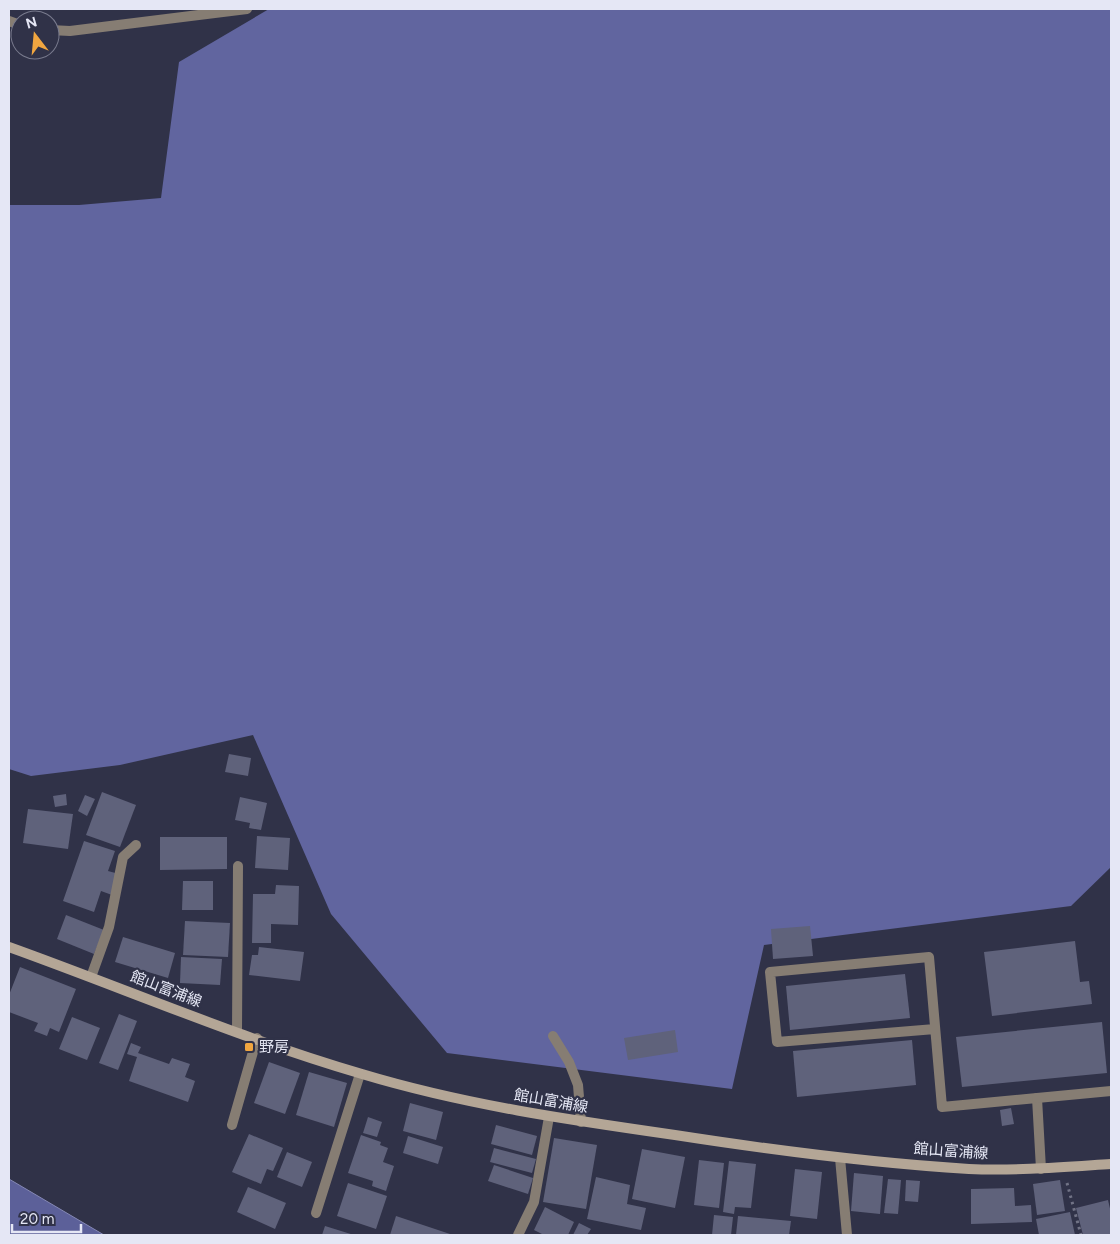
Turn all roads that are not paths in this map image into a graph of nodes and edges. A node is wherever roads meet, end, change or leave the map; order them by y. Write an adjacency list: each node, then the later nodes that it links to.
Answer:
1 (247, 9): 2 (street)
2 (60, 30)
3 (136, 845): 6 (street)
4 (238, 866): 8 (street)
5 (9, 947): 6 (main road, 館山富浦線)
6 (91, 976): 8 (main road, 館山富浦線)
7 (935, 1029): 7 (street); 13 (street)
8 (237, 1032): 10 (main road, 館山富浦線)
9 (553, 1036): 15 (street)
10 (258, 1038): 11 (main road, 館山富浦線); 16 (street)
11 (360, 1074): 14 (main road, 館山富浦線); 20 (street)
12 (1111, 1091): 13 (street)
13 (1037, 1098): 19 (street)
14 (549, 1117): 15 (main road, 館山富浦線); 21 (street)
15 (581, 1122): 17 (main road, 館山富浦線)
16 (232, 1125)
17 (840, 1158): 19 (main road, 館山富浦線); 22 (street)
18 (1111, 1164): 19 (main road, 館山富浦線)
19 (1041, 1169)
20 (316, 1214)
21 (518, 1235)
22 (847, 1235)

